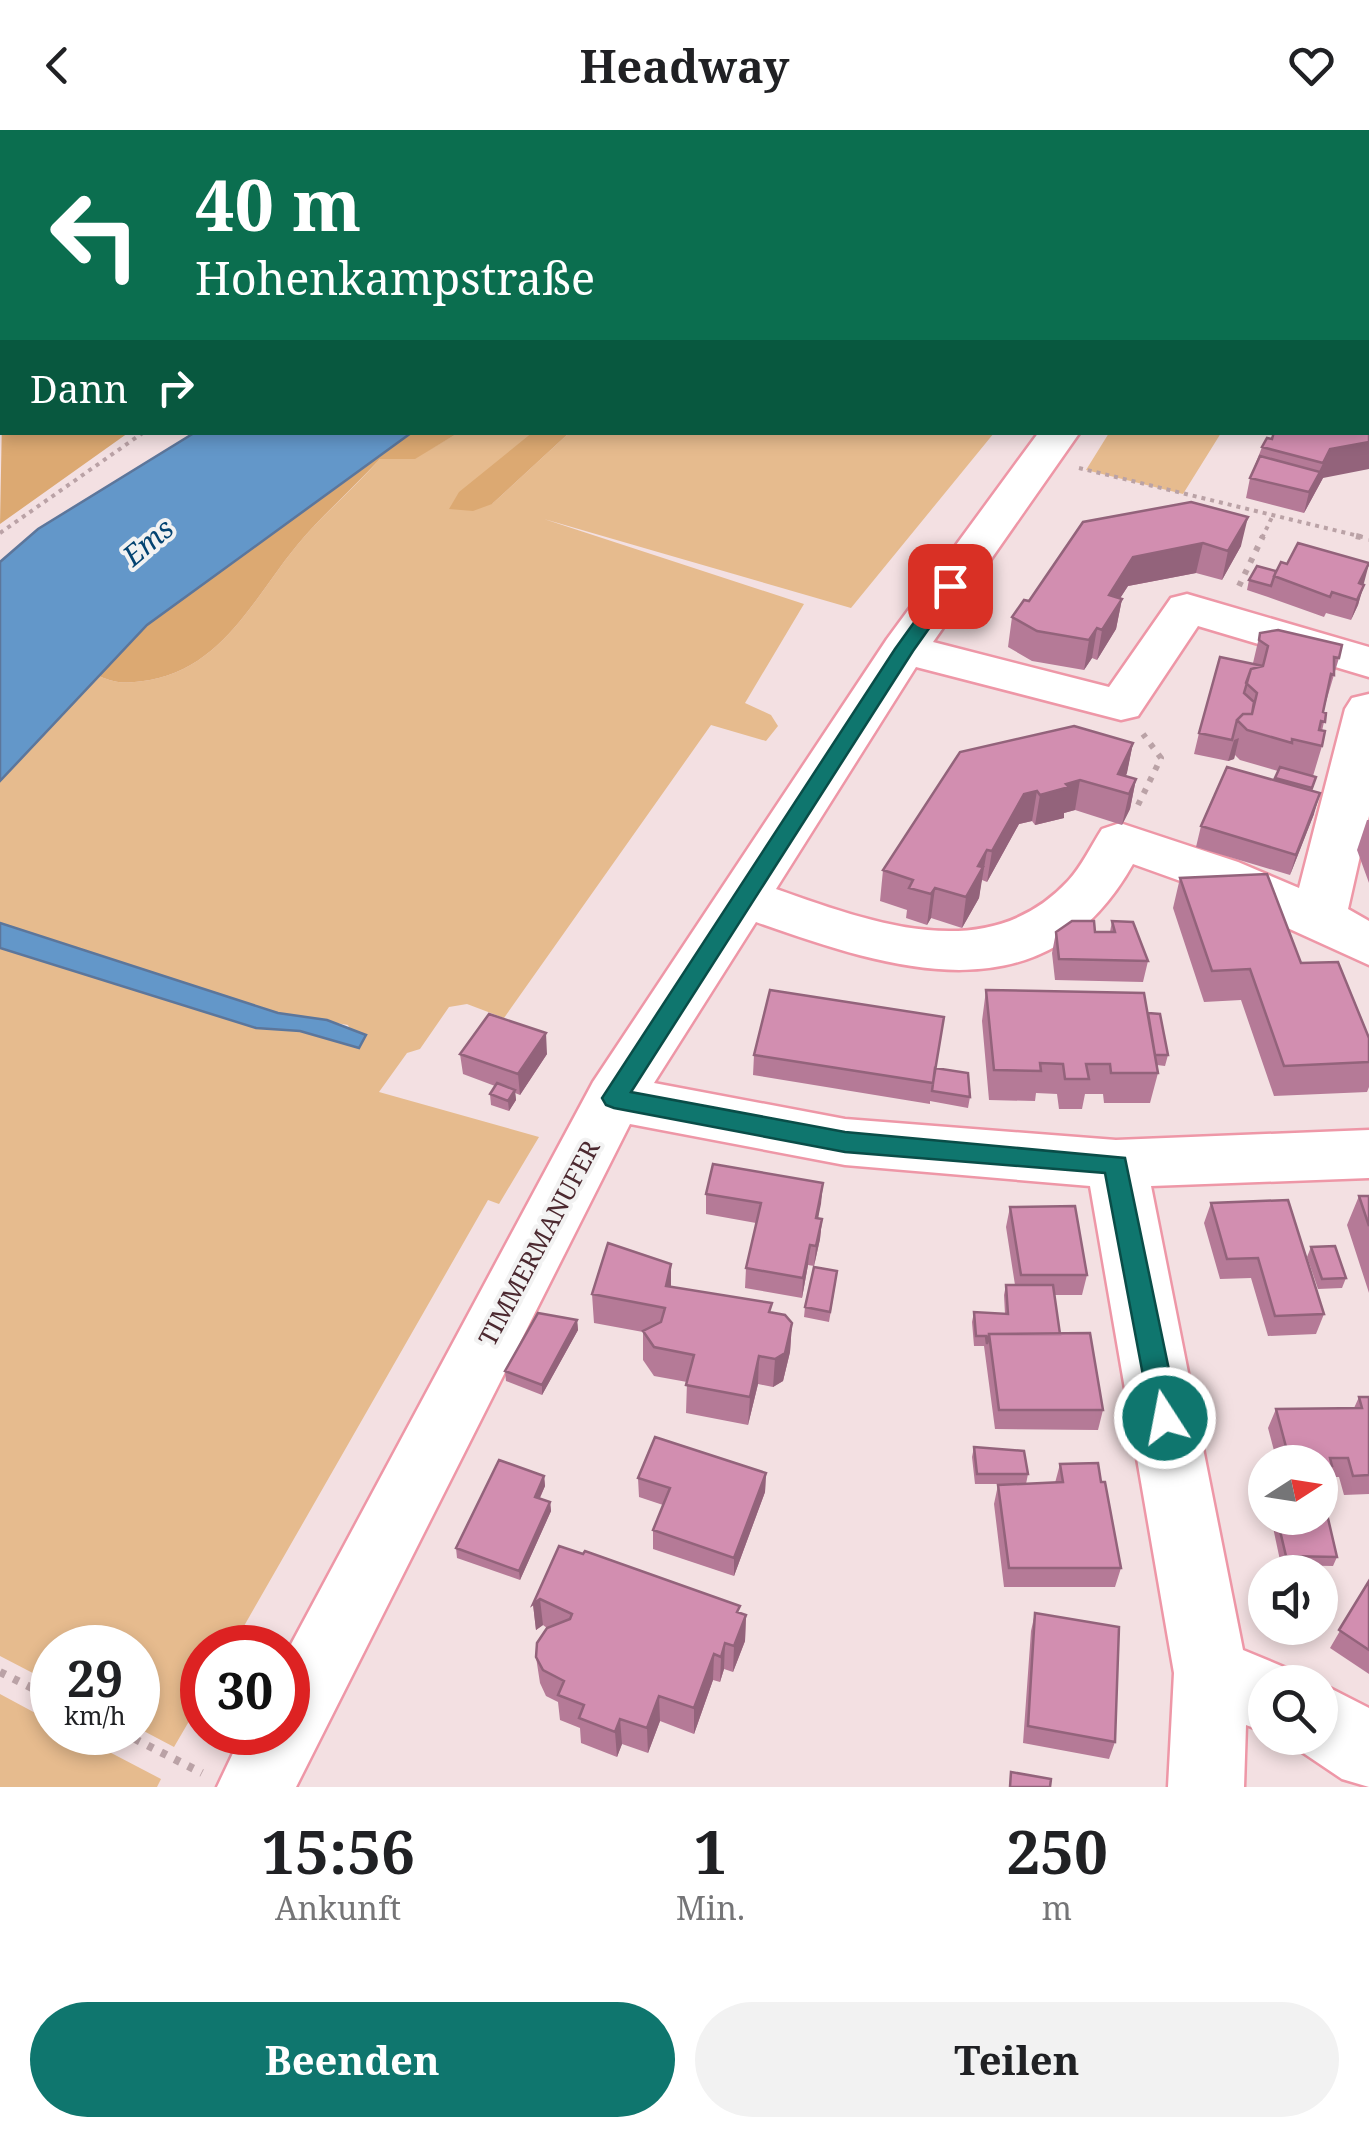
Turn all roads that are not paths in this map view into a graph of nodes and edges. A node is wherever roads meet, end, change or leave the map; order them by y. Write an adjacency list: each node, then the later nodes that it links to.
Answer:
1 (1050, 446): 2 (street, TIMMERMANUFER)
2 (904, 649): 3 (street); 5 (street, TIMMERMANUFER)
3 (1369, 662)
4 (1369, 709): 6 (street)
5 (744, 898): 6 (street); 8 (street, TIMMERMANUFER)
6 (1319, 917): 7 (street)
7 (1369, 945)
8 (614, 1098): 10 (street); 11 (street, TIMMERMANUFER)
9 (1369, 1154): 10 (street)
10 (1116, 1164): 12 (street)
11 (310, 1683)
12 (1238, 1684): 17 (street)
13 (1338, 1732): 14 (street)
14 (1369, 1752)
15 (262, 1755): 16 (street)
16 (235, 1783)
17 (1206, 1787)

